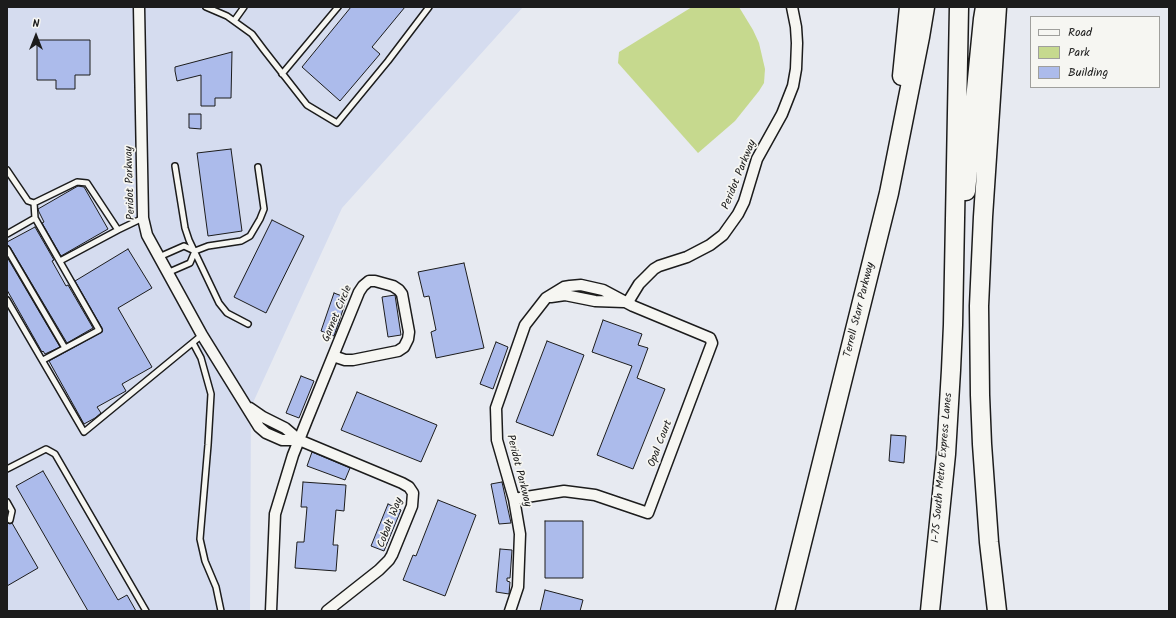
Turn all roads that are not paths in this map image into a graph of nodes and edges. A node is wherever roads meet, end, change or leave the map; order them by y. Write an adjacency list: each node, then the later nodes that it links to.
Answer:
1 (139, 7): 22 (street, Peridot Parkway)
2 (206, 7): 13 (lane)
3 (244, 7): 13 (lane)
4 (338, 7): 15 (lane)
5 (429, 7): 15 (lane)
6 (792, 7): 31 (street, Peridot Parkway)
7 (909, 7): 19 (highway)
8 (925, 7): 19 (highway, Terrell Starr Parkway)
9 (959, 7): 33 (highway)
10 (985, 7): 33 (highway)
11 (998, 7): 14 (highway)
12 (1004, 7): 14 (highway)
13 (234, 21): 15 (lane)
14 (994, 58): 51 (highway)
15 (282, 74)
16 (175, 166): 26 (lane)
17 (258, 167): 26 (lane)
18 (7, 170): 20 (lane)
19 (889, 193): 49 (highway, Terrell Starr Parkway)
20 (34, 203): 21 (lane); 23 (lane)
21 (35, 218): 24 (lane); 28 (lane)
22 (143, 218): 23 (lane); 27 (street, Peridot Parkway)
23 (118, 230): 28 (lane)
24 (7, 234)
25 (7, 249): 36 (lane)
26 (195, 251): 27 (lane); 29 (lane); 32 (lane)
27 (158, 257): 29 (street, Peridot Parkway)
28 (60, 261): 36 (lane)
29 (167, 273): 34 (street, Peridot Parkway)
30 (7, 300): 38 (lane)
31 (628, 302): 41 (street, Peridot Parkway); 41 (street, Opal Court)
32 (248, 324)
33 (953, 325): 50 (highway, I-75 South Metro Express Lanes)
34 (202, 335): 35 (lane); 39 (street, Peridot Parkway)
35 (193, 343): 38 (lane); 45 (lane)
36 (65, 348): 38 (lane)
37 (333, 356): 37 (street, Garnet Circle); 39 (street, Garnet Circle)
38 (43, 360)
39 (299, 440): 46 (street); 47 (street, Cobalt Way)
40 (7, 469): 44 (lane)
41 (514, 499): 48 (street, Peridot Parkway)
42 (7, 502): 43 (lane)
43 (10, 520)
44 (146, 611)
45 (221, 611)
46 (271, 611)
47 (327, 611)
48 (510, 611)
49 (785, 611)
50 (930, 611)
51 (997, 611)

